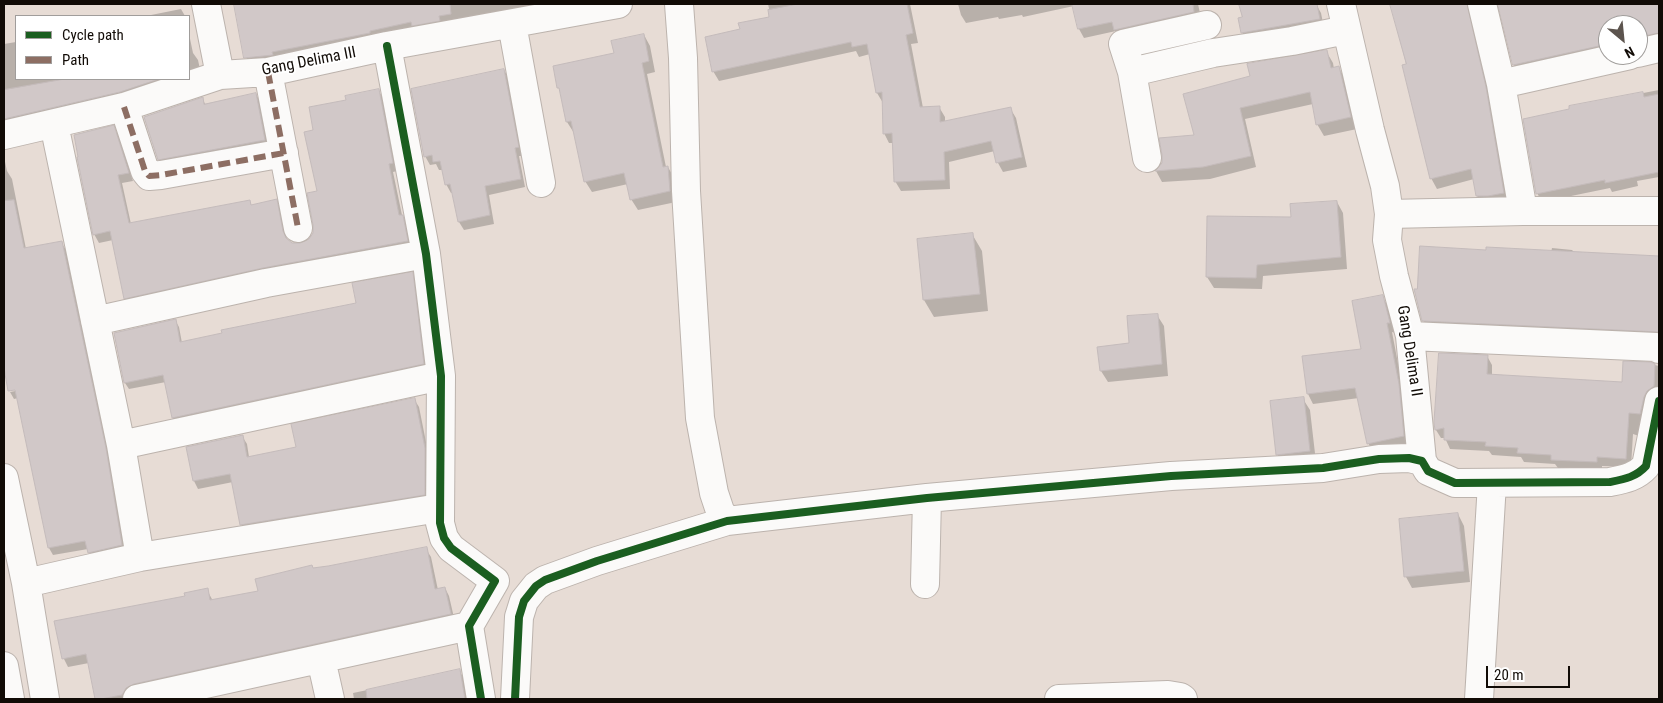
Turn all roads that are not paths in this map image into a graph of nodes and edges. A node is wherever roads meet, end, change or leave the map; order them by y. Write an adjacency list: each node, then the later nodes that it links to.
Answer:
1 (206, 4): 14 (street)
2 (618, 4): 7 (street, Gang Delima III)
3 (679, 4): 38 (street)
4 (1342, 4): 8 (street, Gang Delima II)
5 (1482, 4): 15 (street)
6 (1205, 14): 10 (street); 13 (street)
7 (512, 24): 9 (street, Gang Delima III); 21 (street)
8 (1346, 30): 10 (street); 24 (street, Gang Delima II)
9 (387, 46): 12 (street, Gang Delima III); 26 (street)
10 (1213, 53): 13 (street)
11 (1598, 62): 15 (street)
12 (268, 72): 14 (street, Gang Delima III); 19 (street)
13 (1132, 72): 20 (street)
14 (220, 75): 16 (street, Gang Delima III)
15 (1501, 84): 22 (street)
16 (124, 107): 17 (street, Gang Delima III); 19 (street)
17 (54, 124): 18 (street, Gang Delima III); 27 (street)
18 (4, 135)
19 (284, 153): 25 (street)
20 (1147, 158)
21 (541, 183)
22 (1523, 211): 23 (street); 24 (street)
23 (1659, 212)
24 (1388, 214): 28 (street, Gang Delima II)
25 (298, 228)
26 (426, 254): 27 (street); 30 (street)
27 (95, 321): 32 (street)
28 (1410, 336): 29 (street); 33 (street, Gang Delima II)
29 (1659, 349)
30 (441, 376): 32 (street); 37 (street)
31 (1659, 402): 35 (street)
32 (121, 445): 39 (street)
33 (1422, 461): 35 (street); 36 (street)
34 (4, 478): 41 (street)
35 (1492, 482): 56 (street)
36 (927, 498): 38 (street); 42 (street)
37 (439, 508): 39 (street); 40 (street)
38 (727, 522): 43 (street)
39 (140, 557): 41 (street)
40 (495, 581): 43 (street); 44 (street)
41 (26, 583): 49 (street)
42 (925, 584)
43 (524, 601): 53 (street)
44 (469, 626): 45 (street); 52 (street)
45 (321, 659): 47 (street); 51 (street)
46 (4, 666): 48 (street)
47 (167, 696): 50 (street)
48 (10, 699)
49 (45, 699)
50 (137, 699)
51 (330, 699)
52 (481, 699)
53 (515, 699)
54 (1059, 699): 55 (street)
55 (1183, 699)
56 (1479, 699)

